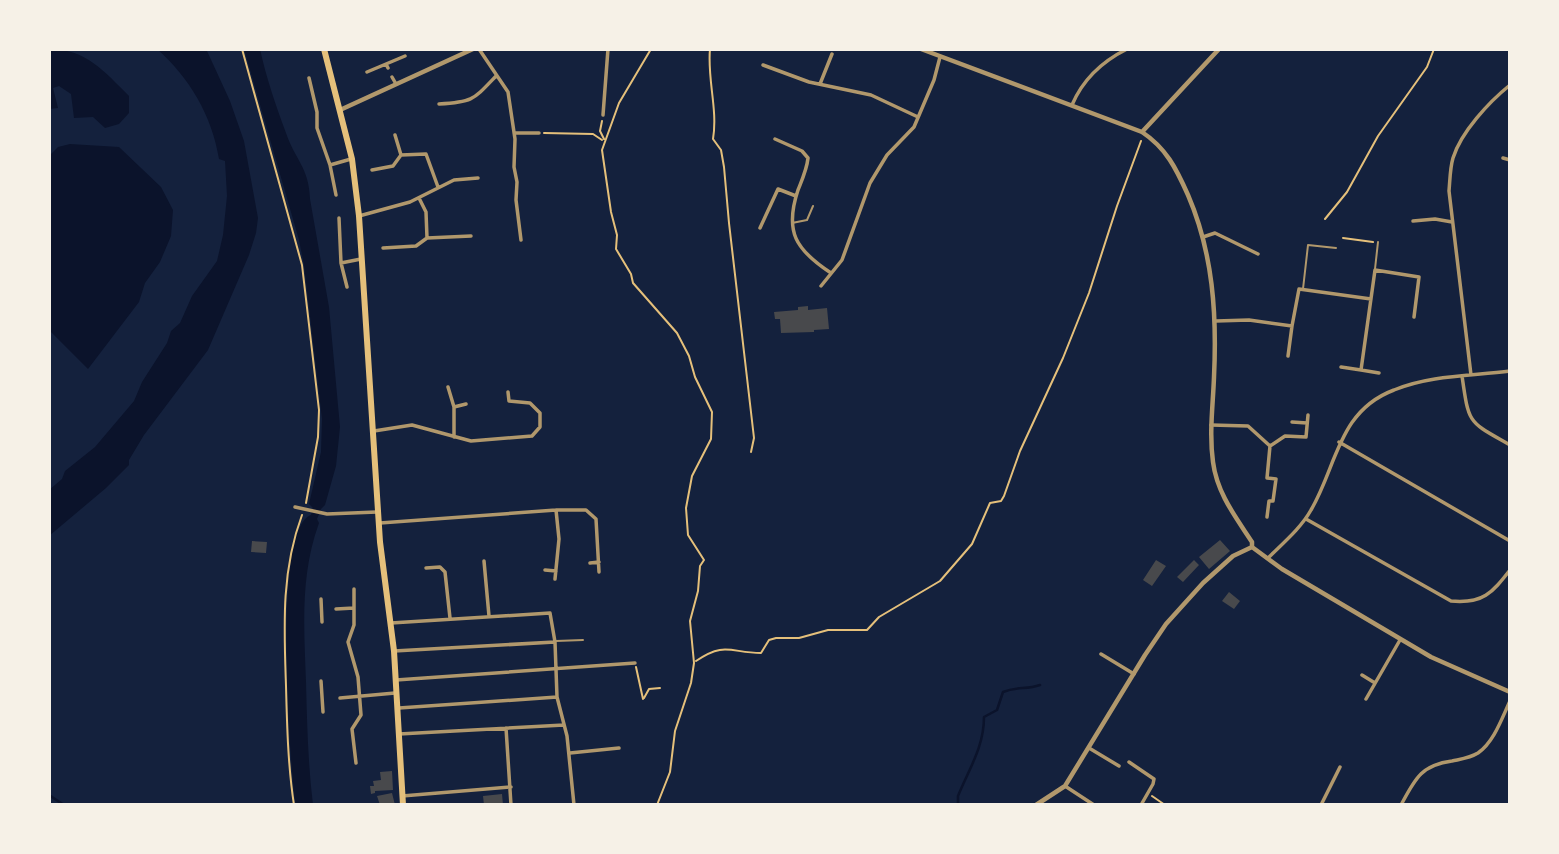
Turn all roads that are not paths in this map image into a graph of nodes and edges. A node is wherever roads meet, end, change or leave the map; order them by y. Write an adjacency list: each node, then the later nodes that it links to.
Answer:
1 (324, 49): 21 (main road)
2 (473, 49): 16 (street)
3 (480, 49): 13 (street)
4 (608, 49): 22 (street)
5 (921, 49): 10 (street)
6 (1127, 49): 20 (street)
7 (1219, 49): 26 (street)
8 (832, 54): 17 (street)
9 (405, 55): 12 (street)
10 (940, 57): 20 (street); 23 (street)
11 (763, 65): 17 (street)
12 (368, 72)
13 (497, 75): 19 (street); 25 (street)
14 (392, 77): 16 (street)
15 (309, 78): 33 (street)
16 (396, 84): 21 (street)
17 (820, 85): 23 (street)
18 (1510, 85): 44 (street)
19 (439, 104)
20 (1072, 105): 26 (street)
21 (340, 110): 31 (main road)
22 (603, 115)
23 (918, 117): 58 (street)
24 (539, 132): 25 (street)
25 (514, 133): 50 (street)
26 (1144, 133): 48 (street)
27 (395, 135): 29 (street)
28 (775, 139): 38 (street)
29 (401, 155): 34 (street); 36 (street)
30 (1503, 158): 32 (street)
31 (352, 159): 33 (street); 41 (main road)
32 (1510, 160)
33 (330, 165): 37 (street)
34 (372, 170)
35 (478, 178): 36 (street)
36 (438, 187): 39 (street)
37 (336, 195)
38 (796, 196): 45 (street); 46 (street)
39 (419, 198): 41 (street); 49 (street)
40 (813, 206): 45 (lane)
41 (359, 216): 55 (main road)
42 (339, 218): 56 (street)
43 (1413, 221): 44 (street)
44 (1452, 222): 72 (street)
45 (791, 223): 58 (street)
46 (760, 228)
47 (471, 236): 49 (street)
48 (1203, 237): 54 (street); 64 (street)
49 (427, 238): 52 (street)
50 (521, 240)
51 (1378, 242): 57 (lane)
52 (383, 248)
53 (1336, 248): 61 (lane)
54 (1258, 254)
55 (361, 259): 56 (street); 81 (main road)
56 (341, 263): 60 (street)
57 (1375, 270): 62 (street); 63 (street)
58 (831, 273): 59 (street)
59 (821, 286)
60 (347, 287)
61 (1303, 289): 62 (street); 65 (street)
62 (1371, 299): 68 (street)
63 (1414, 317)
64 (1216, 321): 65 (street); 80 (street)
65 (1292, 326): 66 (street)
66 (1287, 356)
67 (1340, 368): 68 (street)
68 (1361, 370): 70 (street)
69 (1510, 371): 72 (street)
70 (1379, 373)
71 (1462, 376): 72 (street); 83 (street); 84 (street)
72 (1471, 376)
73 (448, 387): 76 (street)
74 (508, 392): 82 (street)
75 (466, 404): 76 (street)
76 (454, 407): 82 (street)
77 (1308, 415): 79 (street)
78 (1292, 422): 79 (street)
79 (1307, 424): 85 (street)
80 (1211, 425): 85 (street); 93 (street)
81 (374, 431): 82 (street); 88 (main road)
82 (454, 437)
83 (1339, 442): 90 (street); 92 (street)
84 (1510, 445)
85 (1270, 446): 89 (street)
86 (295, 507): 88 (street)
87 (556, 510): 91 (street); 96 (street); 101 (street)
88 (379, 512): 91 (main road)
89 (1267, 517)
90 (1306, 519): 94 (street); 100 (street)
91 (380, 523): 113 (main road)
92 (1510, 541)
93 (1252, 547): 94 (street); 121 (street)
94 (1268, 558): 115 (street)
95 (484, 561): 110 (street)
96 (599, 562): 97 (street); 102 (street)
97 (590, 563)
98 (426, 568): 111 (street)
99 (545, 570): 101 (street)
100 (1510, 570)
101 (556, 571): 103 (street)
102 (599, 572)
103 (555, 579)
104 (354, 589): 106 (street)
105 (321, 599): 108 (street)
106 (354, 608): 107 (street); 128 (street)
107 (336, 609)
108 (321, 610): 109 (street); 112 (street)
109 (328, 610)
110 (489, 616): 111 (street); 116 (street)
111 (450, 618): 113 (street)
112 (322, 622)
113 (391, 622): 117 (main road)
114 (583, 640): 116 (lane)
115 (1400, 640): 125 (street); 126 (street)
116 (555, 642): 117 (street); 120 (street)
117 (394, 651): 123 (main road)
118 (1101, 654): 121 (street)
119 (635, 663): 120 (street)
120 (556, 668): 123 (street); 129 (street)
121 (1134, 674): 141 (street)
122 (1362, 675): 125 (street)
123 (396, 680): 127 (main road)
124 (321, 681): 132 (street)
125 (1375, 683): 133 (street)
126 (1510, 692)
127 (397, 693): 128 (street); 135 (main road)
128 (360, 696): 131 (street); 144 (street)
129 (557, 697): 135 (street); 137 (street)
130 (330, 698): 132 (street)
131 (340, 698)
132 (322, 699): 136 (street)
133 (1366, 699)
134 (1510, 701): 159 (street)
135 (397, 708): 139 (main road)
136 (323, 712)
137 (564, 725): 138 (street); 142 (street)
138 (506, 728): 139 (street); 148 (street)
139 (399, 734): 149 (main road)
140 (619, 748): 142 (street)
141 (1089, 748): 145 (street); 147 (street)
142 (570, 753): 153 (street)
143 (1129, 762): 157 (street)
144 (356, 764)
145 (1119, 766)
146 (1340, 767): 158 (street)
147 (1065, 786): 150 (street); 154 (street)
148 (510, 787): 149 (street); 152 (street)
149 (402, 796): 151 (main road)
150 (1084, 800): 155 (street); 156 (street)
151 (403, 805)
152 (512, 805)
153 (574, 805)
154 (1036, 805)
155 (1081, 805)
156 (1094, 805)
157 (1141, 805)
158 (1321, 805)
159 (1401, 805)

